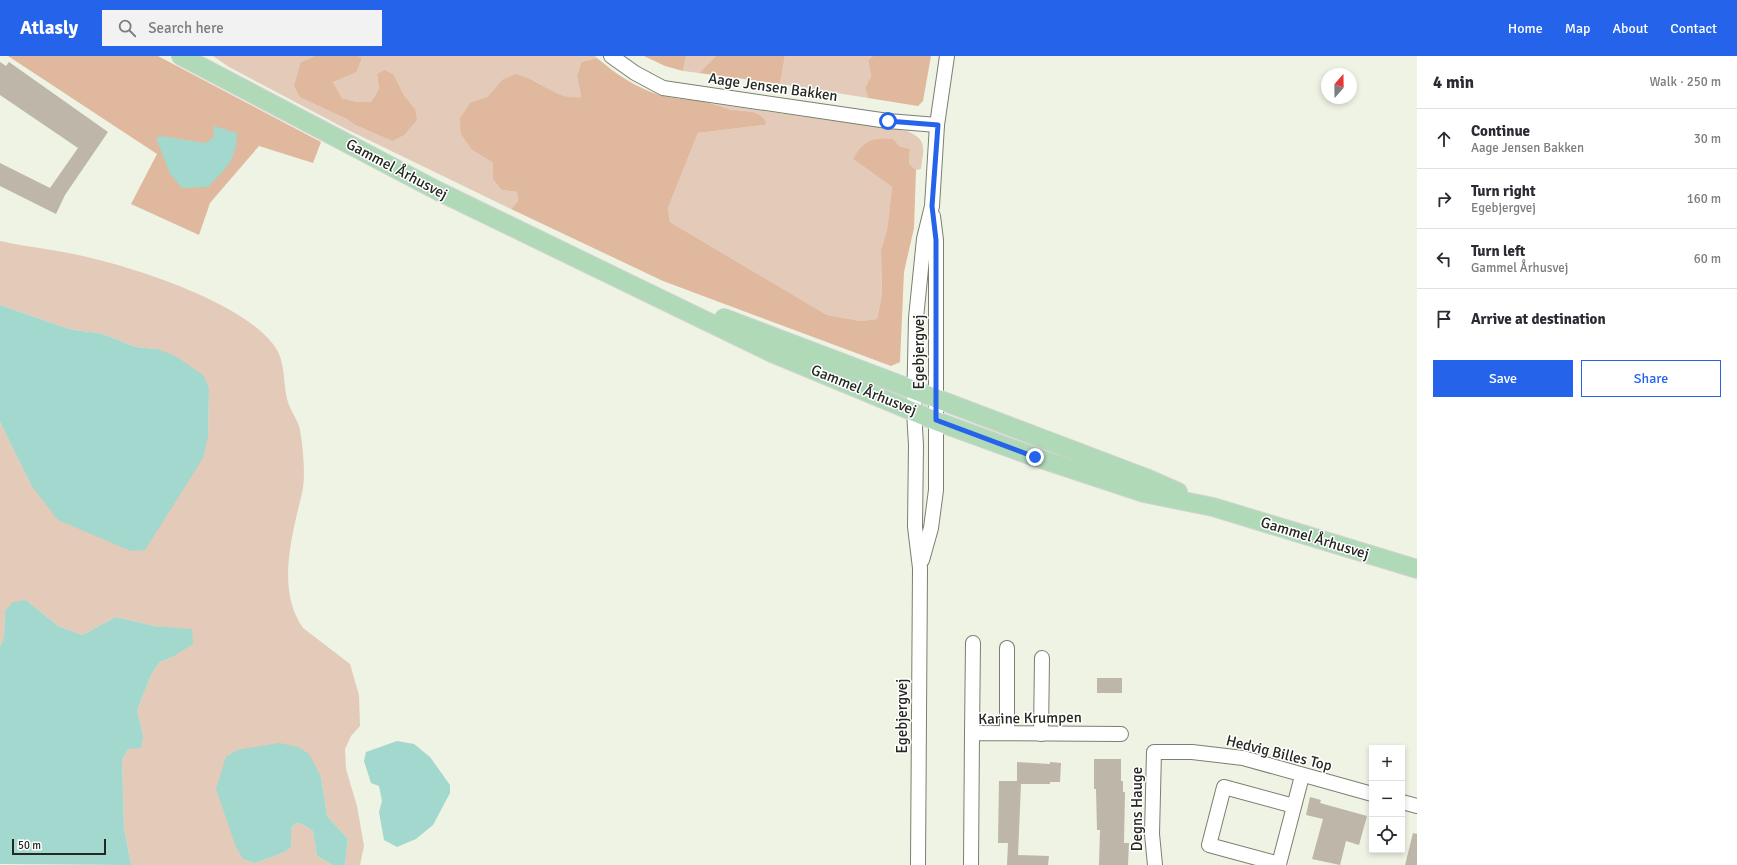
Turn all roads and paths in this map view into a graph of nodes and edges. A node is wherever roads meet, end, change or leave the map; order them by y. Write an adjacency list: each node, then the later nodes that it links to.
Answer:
1 (181, 56): 6 (main road, Gammel Århusvej)
2 (611, 56): 4 (street, Aage Jensen Bakken)
3 (947, 56): 4 (street, Egebjergvej)
4 (938, 125): 5 (street, Egebjergvej)
5 (932, 206): 7 (street, Egebjergvej); 8 (street, Egebjergvej)
6 (616, 276): 7 (main road, Gammel Århusvej); 9 (main road, Gammel Århusvej)
7 (914, 391): 8 (main road, Gammel Århusvej); 9 (street, Egebjergvej)
8 (936, 399): 10 (street, Egebjergvej); 11 (main road, Gammel Århusvej)
9 (914, 411): 10 (main road, Gammel Århusvej); 12 (street, Egebjergvej)
10 (936, 420): 11 (main road, Gammel Århusvej); 12 (street, Egebjergvej)
11 (1213, 507): 13 (main road, Gammel Århusvej)
12 (920, 568): 27 (street, Egebjergvej)
13 (1417, 569)
14 (973, 643): 17 (street)
15 (1007, 648): 18 (street)
16 (1042, 658): 19 (street)
17 (972, 733): 18 (street, Karine Krumpen); 28 (street, Karine Krumpen)
18 (1006, 733): 19 (street, Karine Krumpen)
19 (1041, 734): 20 (street, Karine Krumpen)
20 (1121, 734)
21 (1154, 752): 22 (street, Hedvig Billes Top); 29 (street, Degns Hauge)
22 (1302, 776): 23 (street, Hedvig Billes Top); 25 (street)
23 (1369, 793)
24 (1405, 803): 26 (street)
25 (1294, 806): 25 (street)
26 (1417, 806)
27 (918, 865)
28 (971, 865)
29 (1154, 865)

